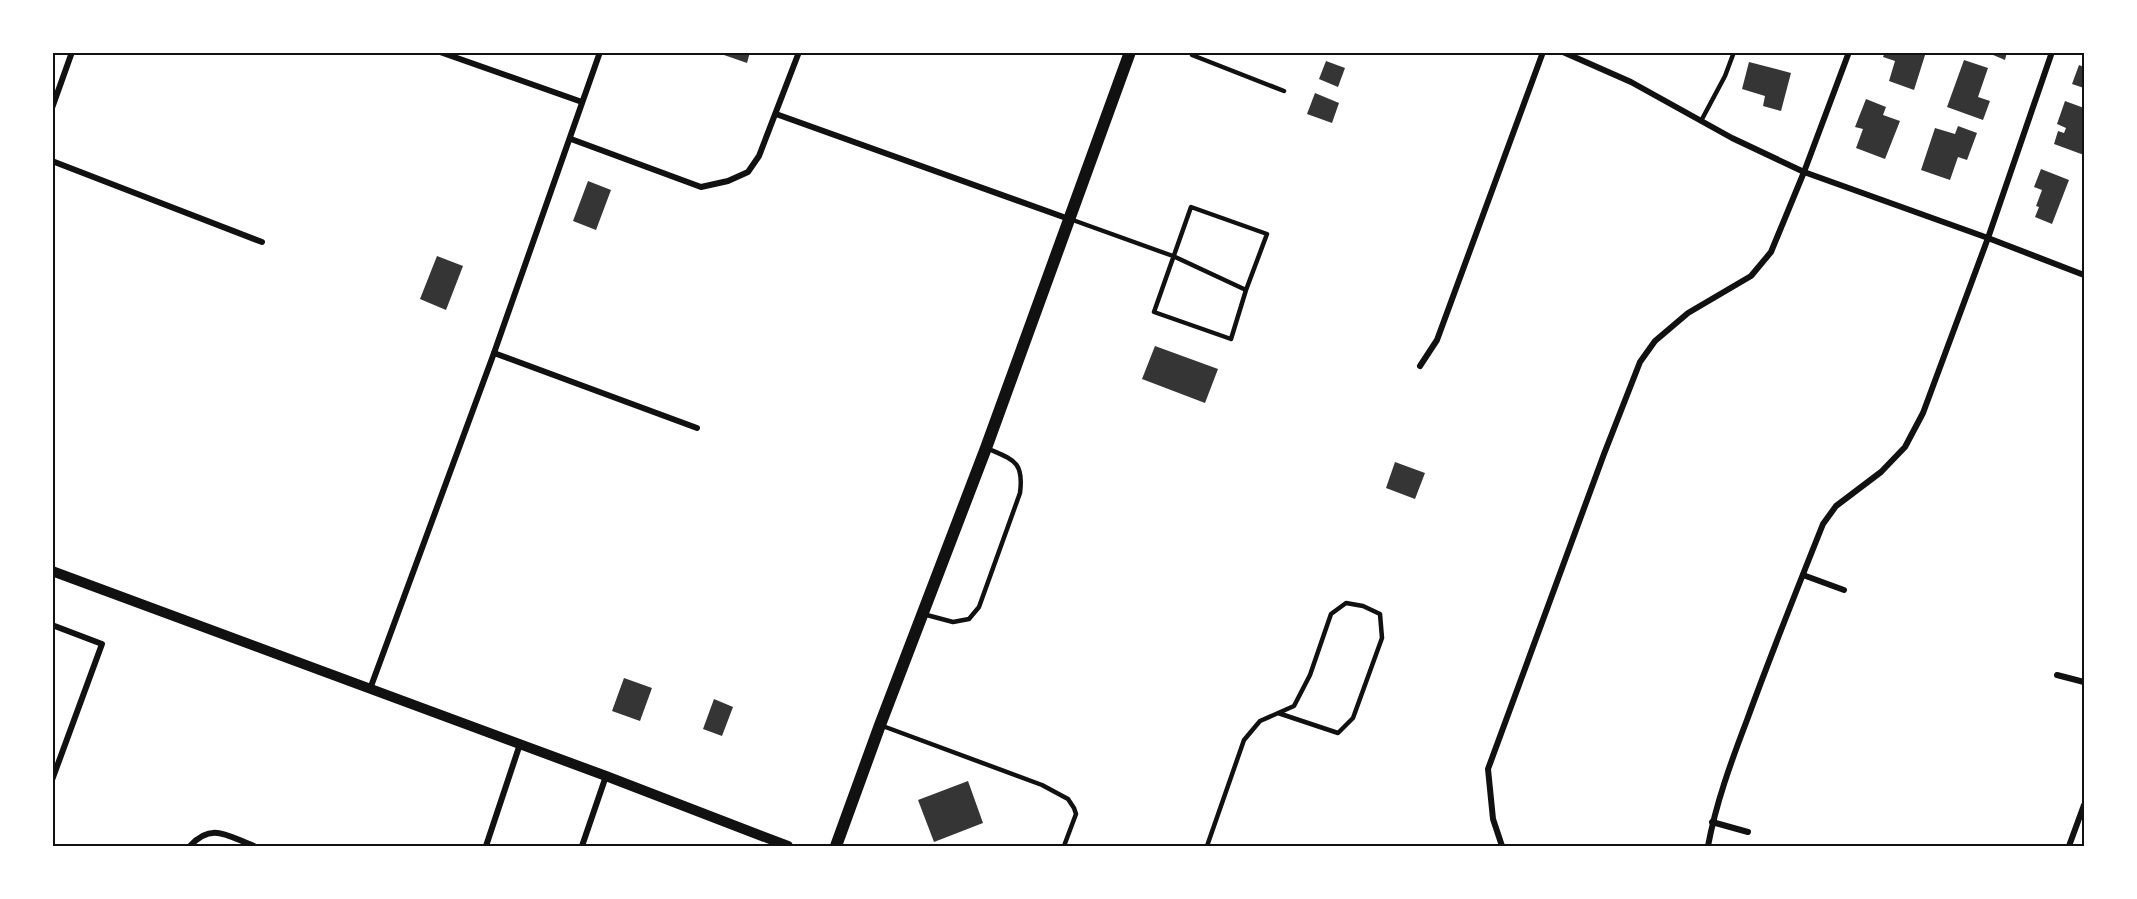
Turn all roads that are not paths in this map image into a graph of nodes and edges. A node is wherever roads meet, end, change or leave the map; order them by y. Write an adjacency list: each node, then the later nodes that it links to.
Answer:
1 (72, 52): 14 (street)
2 (440, 52): 13 (street)
3 (600, 52): 13 (street)
4 (800, 52): 15 (street)
5 (1130, 52): 20 (main road)
6 (1193, 52): 12 (lane)
7 (1543, 52): 27 (street)
8 (1563, 52): 16 (street)
9 (1734, 52): 16 (lane)
10 (1849, 52): 19 (street)
11 (2052, 52): 21 (street)
12 (1284, 91)
13 (582, 102): 17 (street)
14 (52, 108)
15 (776, 114): 17 (street); 20 (street)
16 (1701, 121): 19 (street)
17 (571, 139): 26 (street)
18 (52, 161): 22 (street)
19 (1804, 172): 21 (street); 54 (street)
20 (1069, 219): 23 (lane); 29 (main road)
21 (1988, 238): 24 (street); 31 (street)
22 (262, 242)
23 (1173, 256): 25 (lane); 25 (lane); 25 (lane)
24 (2085, 275)
25 (1246, 290)
26 (494, 353): 28 (street); 37 (street)
27 (1420, 366)
28 (697, 428)
29 (986, 448): 33 (main road); 33 (lane)
30 (52, 571): 37 (street)
31 (1803, 575): 32 (street); 44 (street)
32 (1844, 590)
33 (923, 614): 39 (main road)
34 (52, 625): 42 (street)
35 (2056, 675): 36 (street)
36 (2085, 682)
37 (370, 689): 40 (street)
38 (1278, 713): 38 (lane); 53 (lane)
39 (880, 725): 51 (main road); 52 (lane)
40 (520, 744): 41 (street); 48 (street)
41 (606, 776): 49 (street); 50 (street)
42 (52, 780)
43 (2085, 805): 56 (street)
44 (1712, 822): 45 (street); 55 (street)
45 (1748, 832)
46 (190, 846): 47 (street)
47 (254, 846)
48 (486, 846)
49 (582, 846)
50 (789, 846)
51 (836, 846)
52 (1064, 846)
53 (1207, 846)
54 (1502, 846)
55 (1708, 846)
56 (2069, 846)

